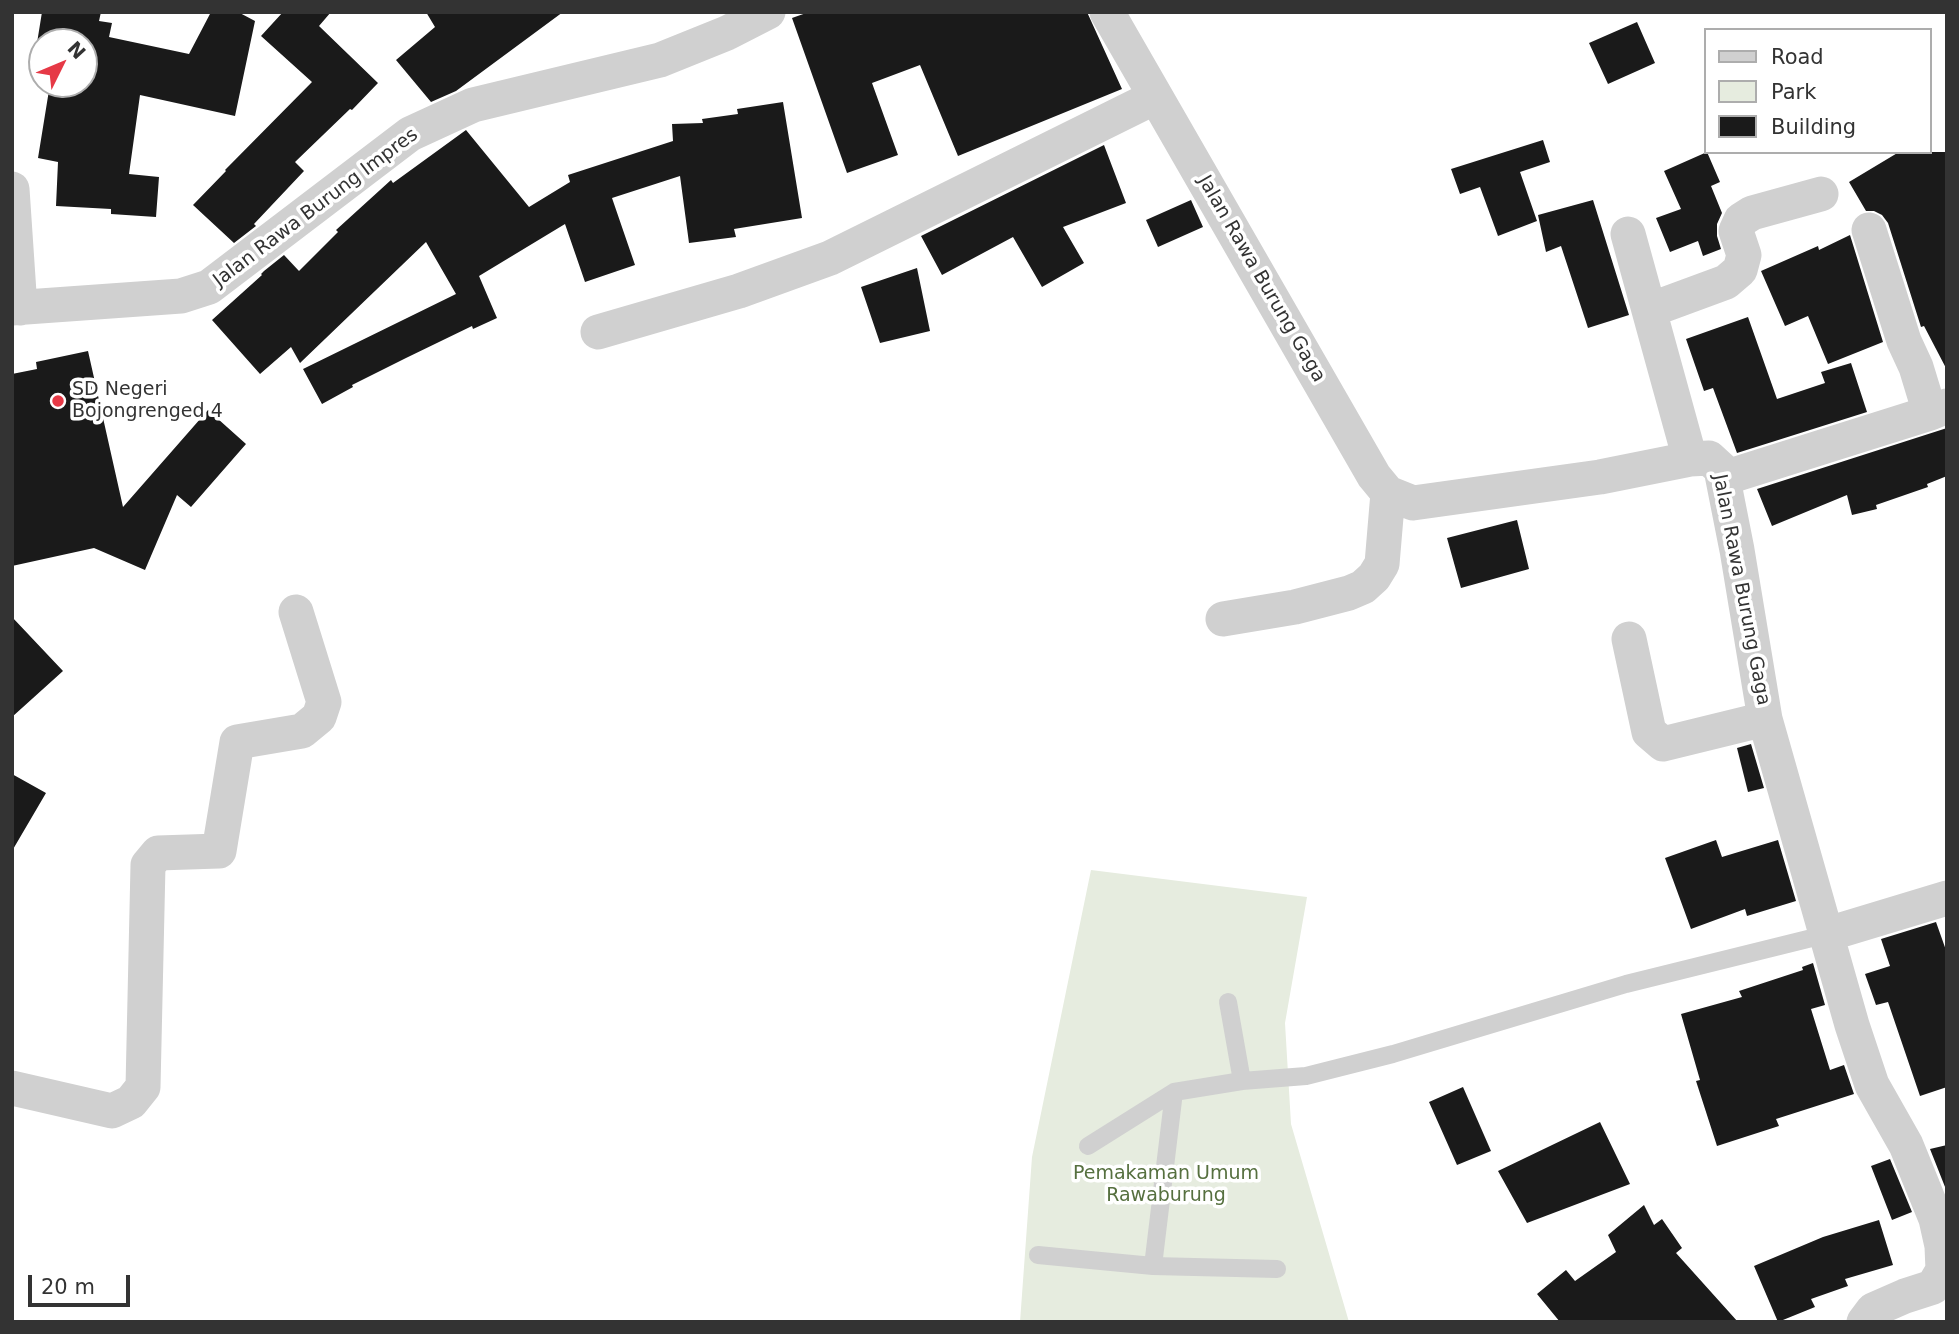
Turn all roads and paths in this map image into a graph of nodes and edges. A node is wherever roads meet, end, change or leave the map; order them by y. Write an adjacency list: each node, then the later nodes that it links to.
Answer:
1 (768, 12): 3 (street, Jalan Rawa Burung Impres)
2 (1107, 12): 4 (street, Jalan Rawa Burung Gaga)
3 (721, 22): 9 (street, Jalan Rawa Burung Impres)
4 (1155, 97): 11 (street); 15 (street, Jalan Rawa Burung Gaga)
5 (12, 189): 9 (street)
6 (1821, 194): 10 (street)
7 (1869, 230): 12 (street)
8 (1628, 234): 10 (street)
9 (16, 308)
10 (1650, 310): 13 (street)
11 (598, 332)
12 (1938, 410): 14 (street)
13 (1690, 459): 14 (street, Jalan Rawa Burung Gaga); 15 (street, Jalan Rawa Burung Gaga)
14 (1724, 478): 19 (street, Jalan Rawa Burung Gaga)
15 (1388, 493): 17 (street)
16 (296, 612): 24 (street)
17 (1223, 619)
18 (1629, 639): 19 (street)
19 (1765, 719): 21 (street, Jalan Rawa Burung Gaga)
20 (1947, 898): 21 (street)
21 (1828, 934): 23 (lane); 30 (street, Jalan Rawa Burung Gaga)
22 (1228, 1002): 23 (lane)
23 (1242, 1082): 25 (lane)
24 (12, 1088)
25 (1174, 1092): 26 (lane); 28 (lane)
26 (1088, 1146)
27 (1038, 1255): 28 (lane)
28 (1153, 1266): 29 (lane)
29 (1278, 1269)
30 (1864, 1322)

